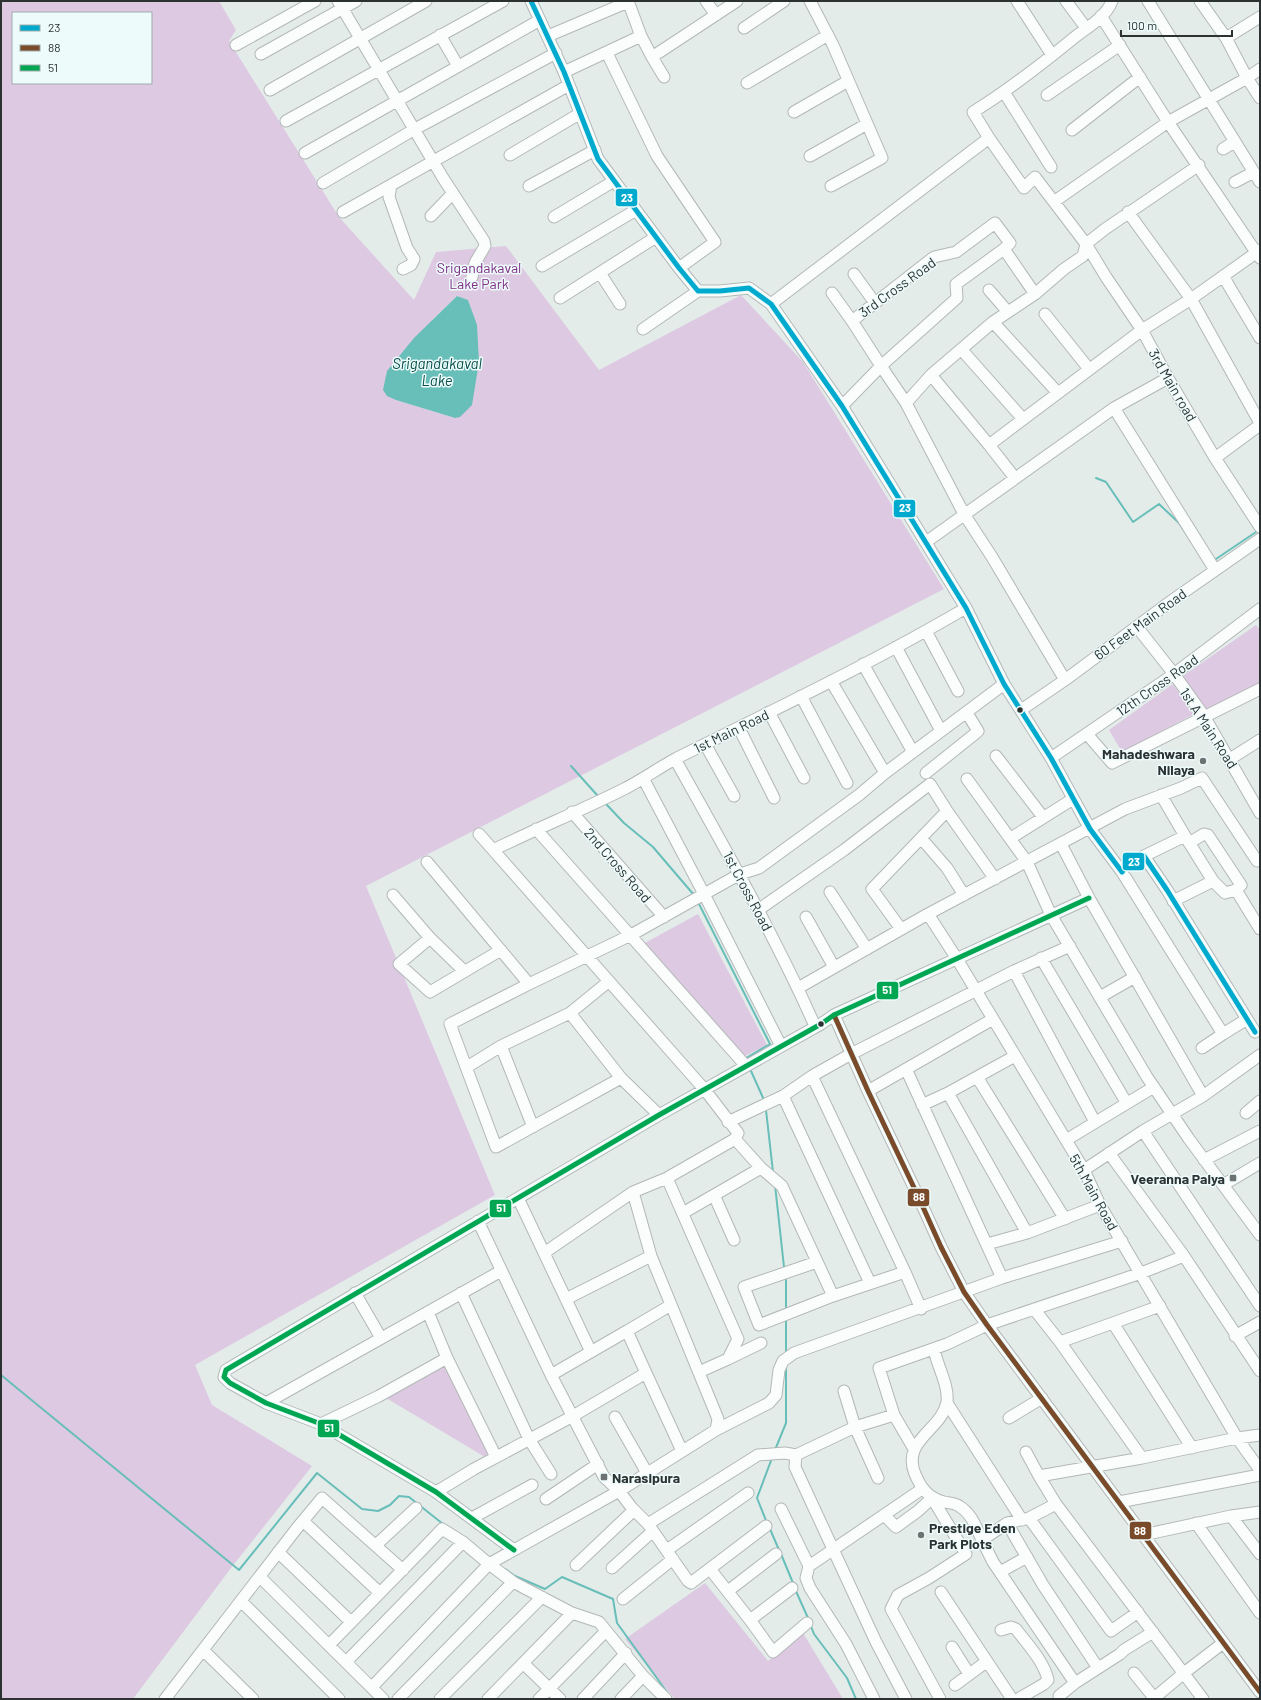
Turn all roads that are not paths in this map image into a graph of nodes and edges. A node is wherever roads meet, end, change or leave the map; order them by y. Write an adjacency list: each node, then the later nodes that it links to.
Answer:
1 (315, 1): 29 (street)
2 (356, 1): 16 (street)
3 (426, 1): 27 (street)
4 (503, 1): 23 (street)
5 (531, 1): 20 (street)
6 (628, 1): 25 (street); 26 (street)
7 (706, 1): 17 (street)
8 (737, 1): 17 (street)
9 (784, 1): 21 (street)
10 (810, 1): 24 (street)
11 (1017, 1): 34 (street)
12 (1066, 1): 22 (street)
13 (1112, 1): 18 (street)
14 (1148, 1): 50 (street)
15 (1205, 3): 28 (street)
16 (340, 5): 27 (street); 33 (street)
17 (716, 15): 35 (street)
18 (1101, 16): 22 (street); 30 (street)
19 (1260, 17): 28 (street)
20 (540, 20): 25 (street); 36 (street)
21 (744, 28)
22 (1086, 28): 34 (street)
23 (440, 35): 36 (street); 37 (street)
24 (828, 35): 43 (street); 44 (street)
25 (548, 36): 31 (street)
26 (641, 36): 32 (street); 35 (street)
27 (360, 38): 37 (street); 46 (street)
28 (1226, 38): 42 (street)
29 (236, 45)
30 (1120, 45): 41 (street); 48 (street)
31 (556, 53): 39 (street); 57 (street)
32 (607, 53): 39 (street); 88 (street)
33 (261, 54)
34 (1052, 55): 47 (street)
35 (652, 57): 40 (street)
36 (458, 66): 51 (street)
37 (379, 68): 51 (street); 54 (street)
38 (1260, 69): 42 (street)
39 (564, 72): 45 (street)
40 (664, 77)
41 (1140, 77): 55 (street); 58 (street)
42 (1247, 78): 49 (street); 50 (street)
43 (848, 80): 52 (street); 56 (street)
44 (747, 83)
45 (569, 85): 53 (street); 66 (street)
46 (270, 90)
47 (1004, 92): 59 (street); 68 (street)
48 (1047, 96)
49 (1260, 98)
50 (1210, 99): 55 (street); 60 (street)
51 (398, 100): 57 (street); 63 (street)
52 (794, 112)
53 (579, 114): 62 (street); 64 (street)
54 (286, 121)
55 (1168, 122): 67 (street); 77 (street)
56 (867, 124): 65 (street); 75 (street)
57 (415, 129): 66 (street); 72 (street)
58 (1072, 130)
59 (989, 138): 77 (street, 3rd Main road); 102 (street)
60 (1234, 142): 61 (street); 69 (street)
61 (1223, 149)
62 (595, 150): 70 (street); 74 (street)
63 (305, 153)
64 (510, 155)
65 (810, 156)
66 (434, 161): 73 (street); 76 (street)
67 (1199, 165): 80 (street); 86 (street)
68 (1051, 167)
69 (1257, 177): 71 (street)
70 (614, 181): 78 (street); 82 (street)
71 (1235, 182)
72 (323, 183)
73 (391, 185): 79 (street); 89 (street)
74 (529, 186)
75 (831, 186)
76 (453, 193): 81 (street); 93 (street)
77 (1055, 201): 84 (street, 3rd Main road)
78 (636, 210): 83 (street); 87 (street)
79 (343, 212)
80 (1128, 212): 84 (street); 99 (street)
81 (431, 216)
82 (554, 217)
83 (656, 237): 88 (street); 90 (street)
84 (1086, 244): 97 (street); 108 (street, 3rd Main road)
85 (1004, 249): 97 (street); 100 (street, 3rd Cross Road); 111 (street)
86 (1259, 253): 92 (street)
87 (542, 266)
88 (679, 268): 95 (street)
89 (403, 269)
90 (600, 273): 98 (street); 101 (street)
91 (854, 274): 100 (street)
92 (1222, 276): 99 (street); 109 (street)
93 (472, 277)
94 (989, 290): 103 (street)
95 (698, 291): 102 (street); 107 (street)
96 (832, 292): 105 (street)
97 (1035, 294): 103 (street)
98 (560, 298)
99 (1191, 299): 108 (street); 120 (street)
100 (875, 303): 105 (street, 3rd Cross Road)
101 (620, 304)
102 (771, 304): 117 (street)
103 (1008, 312): 106 (street)
104 (1045, 314): 112 (street)
105 (852, 320): 111 (street, 3rd Cross Road)
106 (993, 322): 110 (street); 115 (street)
107 (643, 329)
108 (1142, 330): 112 (street); 114 (street, 3rd Main road)
109 (1260, 338)
110 (961, 349): 113 (street); 119 (street)
111 (881, 366): 116 (street, 3rd Cross Road); 117 (street)
112 (1089, 369): 115 (street)
113 (931, 375): 116 (street); 121 (street)
114 (1168, 378): 118 (street); 122 (street, 3rd Main road)
115 (1058, 393): 119 (street)
116 (906, 403): 124 (street, 3rd Cross Road)
117 (842, 406): 127 (street)
118 (1114, 408): 123 (street); 128 (street)
119 (1023, 420): 121 (street)
120 (1260, 424): 122 (street)
121 (989, 445): 123 (street)
122 (1215, 458): 125 (street, 3rd Main road)
123 (1015, 478): 124 (street)
124 (964, 514): 127 (street); 136 (street, 3rd Cross Road)
125 (1259, 526)
126 (1260, 539): 128 (street, 60 Feet Main Road)
127 (926, 542): 129 (street)
128 (1212, 565): 131 (street, 60 Feet Main Road)
129 (966, 608): 132 (street, 1st Main Road); 138 (street)
130 (1258, 614): 135 (street, 12th Cross Road)
131 (1137, 627): 135 (street, 1st A Main Road); 136 (street, 60 Feet Main Road)
132 (926, 631): 133 (street, 1st Main Road); 140 (street)
133 (896, 647): 134 (street, 1st Main Road); 147 (street)
134 (863, 664): 137 (street, 1st Main Road); 151 (street)
135 (1174, 674): 145 (street, 1st A Main Road); 148 (street, 12th Cross Road)
136 (1065, 680): 142 (street, 60 Feet Main Road)
137 (831, 681): 141 (street, 1st Main Road); 156 (street)
138 (1004, 684): 142 (street); 144 (street)
139 (1260, 689): 145 (street)
140 (958, 691)
141 (801, 696): 143 (street, 1st Main Road); 161 (street)
142 (1021, 710): 153 (street)
143 (770, 712): 146 (street, 1st Main Road); 159 (street)
144 (967, 713): 147 (street); 157 (street)
145 (1204, 716): 148 (street); 155 (street, 1st A Main Road)
146 (739, 728): 150 (street, 1st Main Road); 164 (street)
147 (941, 731): 151 (street)
148 (1087, 734): 153 (street, 12th Cross Road)
149 (1260, 740): 155 (street)
150 (706, 744): 154 (street, 1st Main Road); 163 (street)
151 (913, 752): 156 (street)
152 (996, 756): 169 (street)
153 (1051, 758): 165 (street)
154 (674, 759): 158 (street, 1st Main Road); 183 (street, 1st Cross Road)
155 (1230, 759): 168 (street, 1st A Main Road)
156 (885, 773): 183 (street)
157 (926, 773)
158 (642, 778): 167 (street, 1st Main Road); 189 (street)
159 (804, 778)
160 (967, 779): 174 (street)
161 (848, 783)
162 (1161, 795): 171 (street); 175 (street); 179 (street)
163 (734, 796)
164 (774, 798)
165 (1073, 799): 169 (street); 171 (street)
166 (947, 811): 173 (street); 184 (street); 193 (street)
167 (572, 812): 170 (street, 1st Main Road); 196 (street, 2nd Cross Road)
168 (1260, 813)
169 (1043, 818): 174 (street)
170 (536, 829): 177 (street, 1st Main Road); 200 (street)
171 (1090, 829): 176 (street); 182 (street)
172 (479, 834): 177 (street)
173 (921, 838): 190 (street); 199 (street)
174 (1011, 838): 181 (street)
175 (1187, 840): 178 (street); 185 (street); 186 (street)
176 (1061, 844): 181 (street); 191 (street)
177 (493, 850): 205 (street)
178 (1144, 856): 182 (street); 192 (street)
179 (1257, 861)
180 (427, 862): 204 (street)
181 (1027, 862): 184 (street); 195 (street)
182 (1122, 872): 223 (street)
183 (740, 874): 189 (street); 193 (street, 1st Cross Road)
184 (995, 879): 190 (street)
185 (1213, 881): 186 (street); 192 (street)
186 (1236, 890): 198 (street)
187 (830, 892): 203 (street)
188 (393, 894): 201 (street)
189 (704, 894): 196 (street); 225 (street)
190 (964, 895): 194 (street)
191 (1089, 898): 195 (street); 211 (street)
192 (1173, 901): 220 (street)
193 (758, 910): 214 (street, 1st Cross Road)
194 (928, 914): 199 (street); 206 (street, 5th Main Road)
195 (1051, 915): 202 (street); 206 (street)
196 (664, 917): 200 (street)
197 (806, 917): 208 (street)
198 (1260, 928)
199 (901, 929): 203 (street)
200 (631, 935): 205 (street); 230 (street)
201 (430, 938): 209 (street); 209 (street)
202 (1070, 946): 207 (street); 216 (street)
203 (867, 949): 208 (street)
204 (501, 950): 209 (street); 213 (street)
205 (588, 956): 212 (street); 213 (street)
206 (957, 958): 215 (street, 5th Main Road); 218 (street)
207 (1042, 958): 210 (street); 243 (street)
208 (834, 967): 214 (street)
209 (464, 971)
210 (1014, 971): 215 (street); 249 (street)
211 (1135, 977): 216 (street); 241 (street)
212 (608, 982): 217 (street); 237 (street)
213 (529, 984): 231 (street)
214 (798, 988): 221 (street, 1st Cross Road)
215 (976, 991): 219 (street, 5th Main Road); 227 (street)
216 (1100, 997): 236 (street)
217 (570, 1014): 224 (street); 235 (street)
218 (834, 1015): 221 (street); 227 (street)
219 (993, 1019): 228 (street, 5th Main Road); 232 (street)
220 (1247, 1019): 222 (street); 223 (street)
221 (815, 1026): 225 (street)
222 (1255, 1032)
223 (1223, 1034): 226 (street)
224 (501, 1046): 231 (street); 250 (street)
225 (782, 1046): 230 (street)
226 (1202, 1048)
227 (851, 1054): 233 (street); 238 (street)
228 (1015, 1056): 234 (street); 254 (street, 5th Main Road)
229 (1259, 1057): 241 (street)
230 (746, 1066): 237 (street)
231 (466, 1067): 250 (street)
232 (906, 1069): 238 (street); 244 (street)
233 (812, 1076): 240 (street); 279 (street)
234 (977, 1077): 239 (street); 267 (street)
235 (622, 1078): 246 (street); 250 (street)
236 (1154, 1086): 243 (street); 247 (street)
237 (705, 1090): 246 (street); 248 (street)
238 (868, 1091): 283 (street)
239 (948, 1093): 244 (street); 269 (street)
240 (782, 1096): 248 (street); 282 (street)
241 (1203, 1096): 247 (street)
242 (1260, 1101): 245 (street)
243 (1126, 1102): 249 (street)
244 (922, 1105): 273 (street)
245 (1246, 1113)
246 (659, 1115): 264 (street)
247 (1172, 1115): 251 (street); 256 (street)
248 (728, 1122): 253 (street)
249 (1095, 1122): 254 (street)
250 (533, 1127)
251 (1143, 1131): 255 (street); 290 (street)
252 (1260, 1131): 256 (street)
253 (735, 1139): 258 (street); 260 (street)
254 (1066, 1140): 259 (street, 5th Main Road)
255 (1110, 1153): 259 (street); 276 (street)
256 (1204, 1160): 261 (street)
257 (1260, 1163): 261 (street)
258 (761, 1168): 263 (street); 277 (street)
259 (1084, 1170): 265 (street, 5th Main Road)
260 (667, 1178): 262 (street); 266 (street)
261 (1223, 1185): 270 (street)
262 (633, 1192): 274 (street); 275 (street)
263 (714, 1195): 266 (street); 271 (street)
264 (518, 1198): 268 (street); 274 (street)
265 (1100, 1205): 267 (street); 272 (street, 5th Main Road)
266 (683, 1213): 305 (street)
267 (1065, 1219): 269 (street)
268 (478, 1221): 278 (street); 284 (street)
269 (1027, 1233): 273 (street)
270 (1260, 1235)
271 (734, 1240)
272 (1122, 1241): 280 (street, 5th Main Road); 281 (street)
273 (987, 1244): 281 (street)
274 (544, 1253): 287 (street)
275 (651, 1256): 287 (street); 288 (street)
276 (1184, 1256): 280 (street); 298 (street)
277 (817, 1262): 286 (street); 286 (street)
278 (501, 1271): 285 (street); 309 (street)
279 (905, 1272): 282 (street); 291 (street)
280 (1141, 1273): 289 (street, 5th Main Road); 292 (street)
281 (1002, 1278): 283 (street)
282 (870, 1283): 286 (street)
283 (964, 1292): 291 (street); 296 (street)
284 (355, 1293): 299 (street); 312 (street)
285 (461, 1293): 293 (street); 323 (street)
286 (833, 1296)
287 (566, 1299): 303 (street)
288 (670, 1305): 297 (street); 307 (street)
289 (1160, 1306): 295 (street); 322 (street, 5th Main Road)
290 (1260, 1306)
291 (921, 1308): 320 (street)
292 (1034, 1309): 296 (street); 300 (street)
293 (428, 1312): 299 (street); 304 (street)
294 (1260, 1322): 298 (street)
295 (1113, 1323): 300 (street); 324 (street)
296 (987, 1325): 302 (street); 311 (street)
297 (627, 1331): 303 (street); 308 (street)
298 (1235, 1336): 306 (street)
299 (381, 1338): 312 (street)
300 (1060, 1342): 330 (street)
301 (761, 1343): 305 (street)
302 (934, 1349): 313 (street); 314 (street)
303 (591, 1352): 309 (street)
304 (447, 1358): 318 (street); 329 (street)
305 (728, 1359): 307 (street)
306 (1260, 1371)
307 (699, 1372): 320 (street)
308 (646, 1373): 315 (street); 326 (street)
309 (551, 1375): 315 (street)
310 (844, 1391): 319 (street)
311 (1042, 1398): 317 (street); 332 (street)
312 (266, 1403): 318 (street)
313 (947, 1403): 325 (street); 355 (street)
314 (894, 1415): 319 (street); 325 (street)
315 (573, 1416): 323 (street); 331 (street)
316 (615, 1417): 334 (street)
317 (1009, 1418)
318 (321, 1424): 342 (street)
319 (855, 1427): 328 (street); 338 (street)
320 (716, 1430): 326 (street)
321 (1260, 1435): 322 (street)
322 (1237, 1438): 324 (street); 333 (street, 5th Main Road)
323 (529, 1439): 329 (street); 335 (street)
324 (1192, 1448): 330 (street)
325 (914, 1449): 340 (street)
326 (682, 1451): 334 (street)
327 (1026, 1452): 337 (street)
328 (796, 1455): 360 (street); 365 (street)
329 (496, 1457): 342 (street)
330 (1142, 1458): 332 (street)
331 (598, 1464): 341 (street); 345 (street)
332 (1093, 1466): 337 (street); 346 (street)
333 (1260, 1470)
334 (647, 1473): 341 (street)
335 (551, 1474)
336 (1260, 1475): 346 (street)
337 (1039, 1476): 347 (street)
338 (878, 1478)
339 (532, 1485): 354 (street)
340 (922, 1488): 344 (street); 352 (street)
341 (620, 1491): 350 (street); 366 (street)
342 (436, 1492): 354 (street)
343 (748, 1493): 370 (street)
344 (932, 1498): 352 (street); 362 (street); 430 (street)
345 (546, 1499)
346 (1119, 1502): 361 (street)
347 (1056, 1504): 355 (street); 388 (street)
348 (416, 1508): 364 (street)
349 (781, 1509): 374 (street)
350 (634, 1510): 360 (street); 373 (street)
351 (1260, 1512): 353 (street)
352 (884, 1515): 365 (street)
353 (1231, 1516): 358 (street); 369 (street)
354 (472, 1518): 366 (street)
355 (1026, 1519): 357 (street); 388 (street)
356 (303, 1521): 364 (street); 367 (street); 384 (street)
357 (1007, 1523): 362 (street); 371 (street)
358 (1196, 1523): 361 (street); 390 (street)
359 (766, 1526): 376 (street)
360 (650, 1528): 370 (street); 375 (street)
361 (1143, 1535): 397 (street)
362 (982, 1540): 378 (street)
363 (463, 1542): 372 (street); 377 (street); 402 (street)
364 (376, 1545): 377 (street)
365 (832, 1550): 374 (street); 429 (street)
366 (513, 1551): 372 (street)
367 (278, 1552): 379 (street); 392 (street)
368 (776, 1554): 382 (street)
369 (1260, 1554)
370 (670, 1555): 376 (street); 386 (street)
371 (1027, 1557): 378 (street); 405 (street)
372 (489, 1564): 380 (street); 412 (street)
373 (576, 1565)
374 (809, 1566): 428 (street)
375 (612, 1568)
376 (710, 1569): 382 (street)
377 (403, 1570): 384 (street)
378 (1000, 1572): 410 (street)
379 (260, 1577): 387 (street); 398 (street)
380 (513, 1582): 385 (street); 421 (street)
381 (792, 1588): 391 (street)
382 (728, 1591): 391 (street)
383 (941, 1592): 403 (street)
384 (380, 1593): 392 (street)
385 (542, 1597): 389 (street); 422 (street)
386 (623, 1599)
387 (241, 1601): 400 (street); 419 (street)
388 (1138, 1612): 396 (street)
389 (572, 1613): 395 (street); 404 (street)
390 (1260, 1613)
391 (750, 1620): 393 (street)
392 (351, 1622): 398 (street)
393 (807, 1623)
394 (1001, 1630): 432 (street)
395 (606, 1631): 401 (street); 413 (street)
396 (1153, 1632): 405 (street); 407 (street)
397 (1223, 1643): 407 (street); 414 (street)
398 (328, 1645): 402 (street)
399 (952, 1647): 408 (street)
400 (203, 1650): 417 (street); 418 (street)
401 (626, 1653): 409 (street); 426 (street)
402 (346, 1662): 412 (street)
403 (986, 1662): 408 (street); 431 (street)
404 (523, 1664): 413 (street); 423 (street)
405 (1098, 1668): 410 (street)
406 (1134, 1673): 433 (street)
407 (1184, 1673): 433 (street); 434 (street)
408 (969, 1674): 411 (street)
409 (644, 1676): 416 (street); 427 (street)
410 (1075, 1683): 415 (street)
411 (955, 1685)
412 (372, 1688): 420 (street)
413 (550, 1688): 424 (street); 425 (street)
414 (1259, 1689)
415 (1059, 1696)
416 (664, 1698)
417 (165, 1699)
418 (254, 1699)
419 (339, 1699)
420 (383, 1699)
421 (398, 1699)
422 (440, 1699)
423 (488, 1699)
424 (539, 1699)
425 (560, 1699)
426 (582, 1699)
427 (621, 1699)
428 (874, 1699)
429 (906, 1699)
430 (940, 1699)
431 (1012, 1699)
432 (1018, 1699)
433 (1154, 1699)
434 (1203, 1699)

